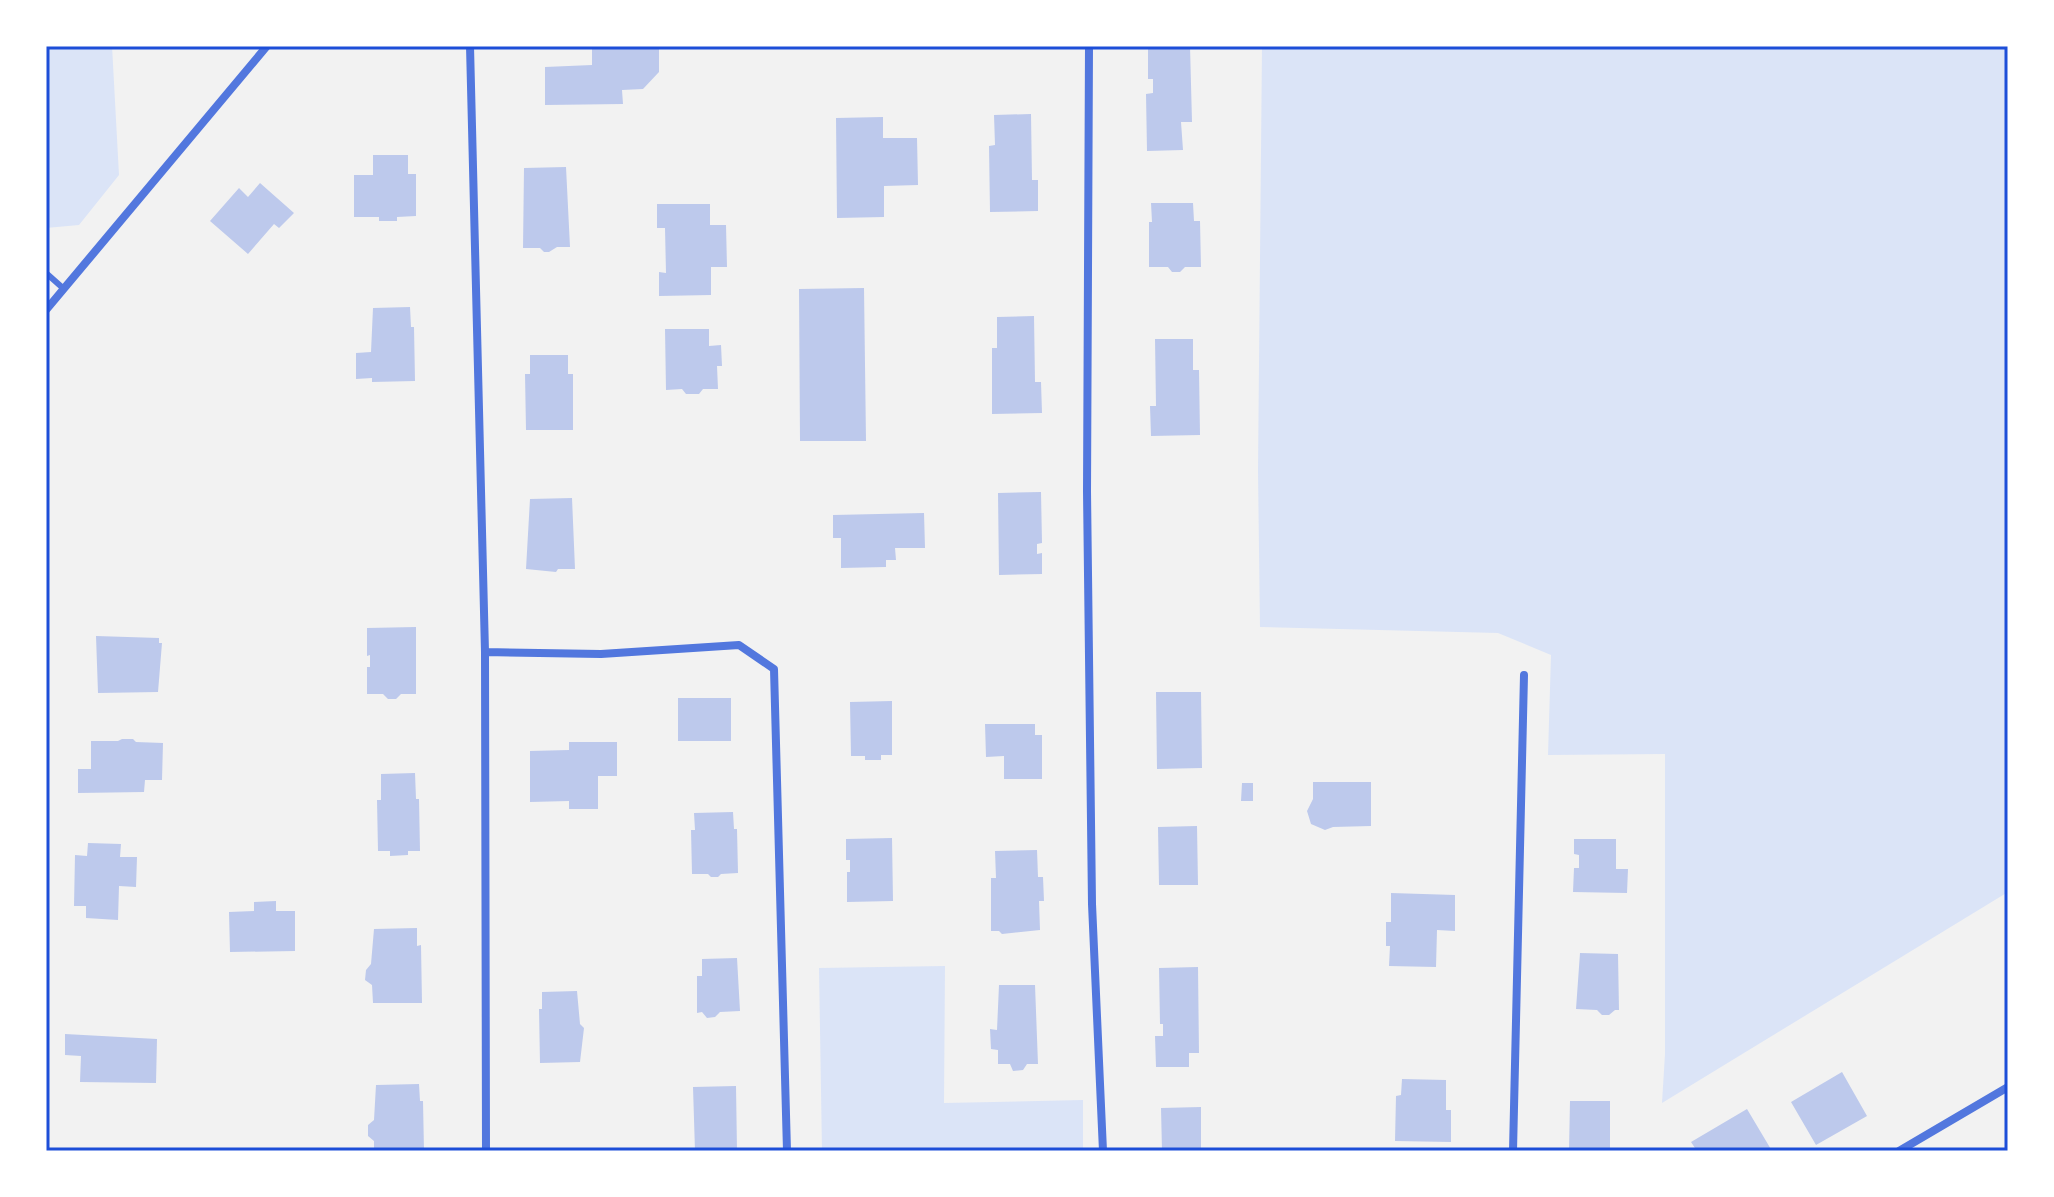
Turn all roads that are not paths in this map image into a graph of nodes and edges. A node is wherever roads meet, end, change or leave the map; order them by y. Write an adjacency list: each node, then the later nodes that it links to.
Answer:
1 (267, 46): 5 (street)
2 (470, 46): 7 (street)
3 (1089, 46): 12 (street)
4 (46, 273): 5 (lane)
5 (64, 289): 6 (street)
6 (46, 310)
7 (485, 652): 10 (street); 11 (street)
8 (1524, 675): 13 (street)
9 (2008, 1087): 14 (street)
10 (486, 1151)
11 (787, 1151)
12 (1103, 1151)
13 (1513, 1151)
14 (1899, 1151)

